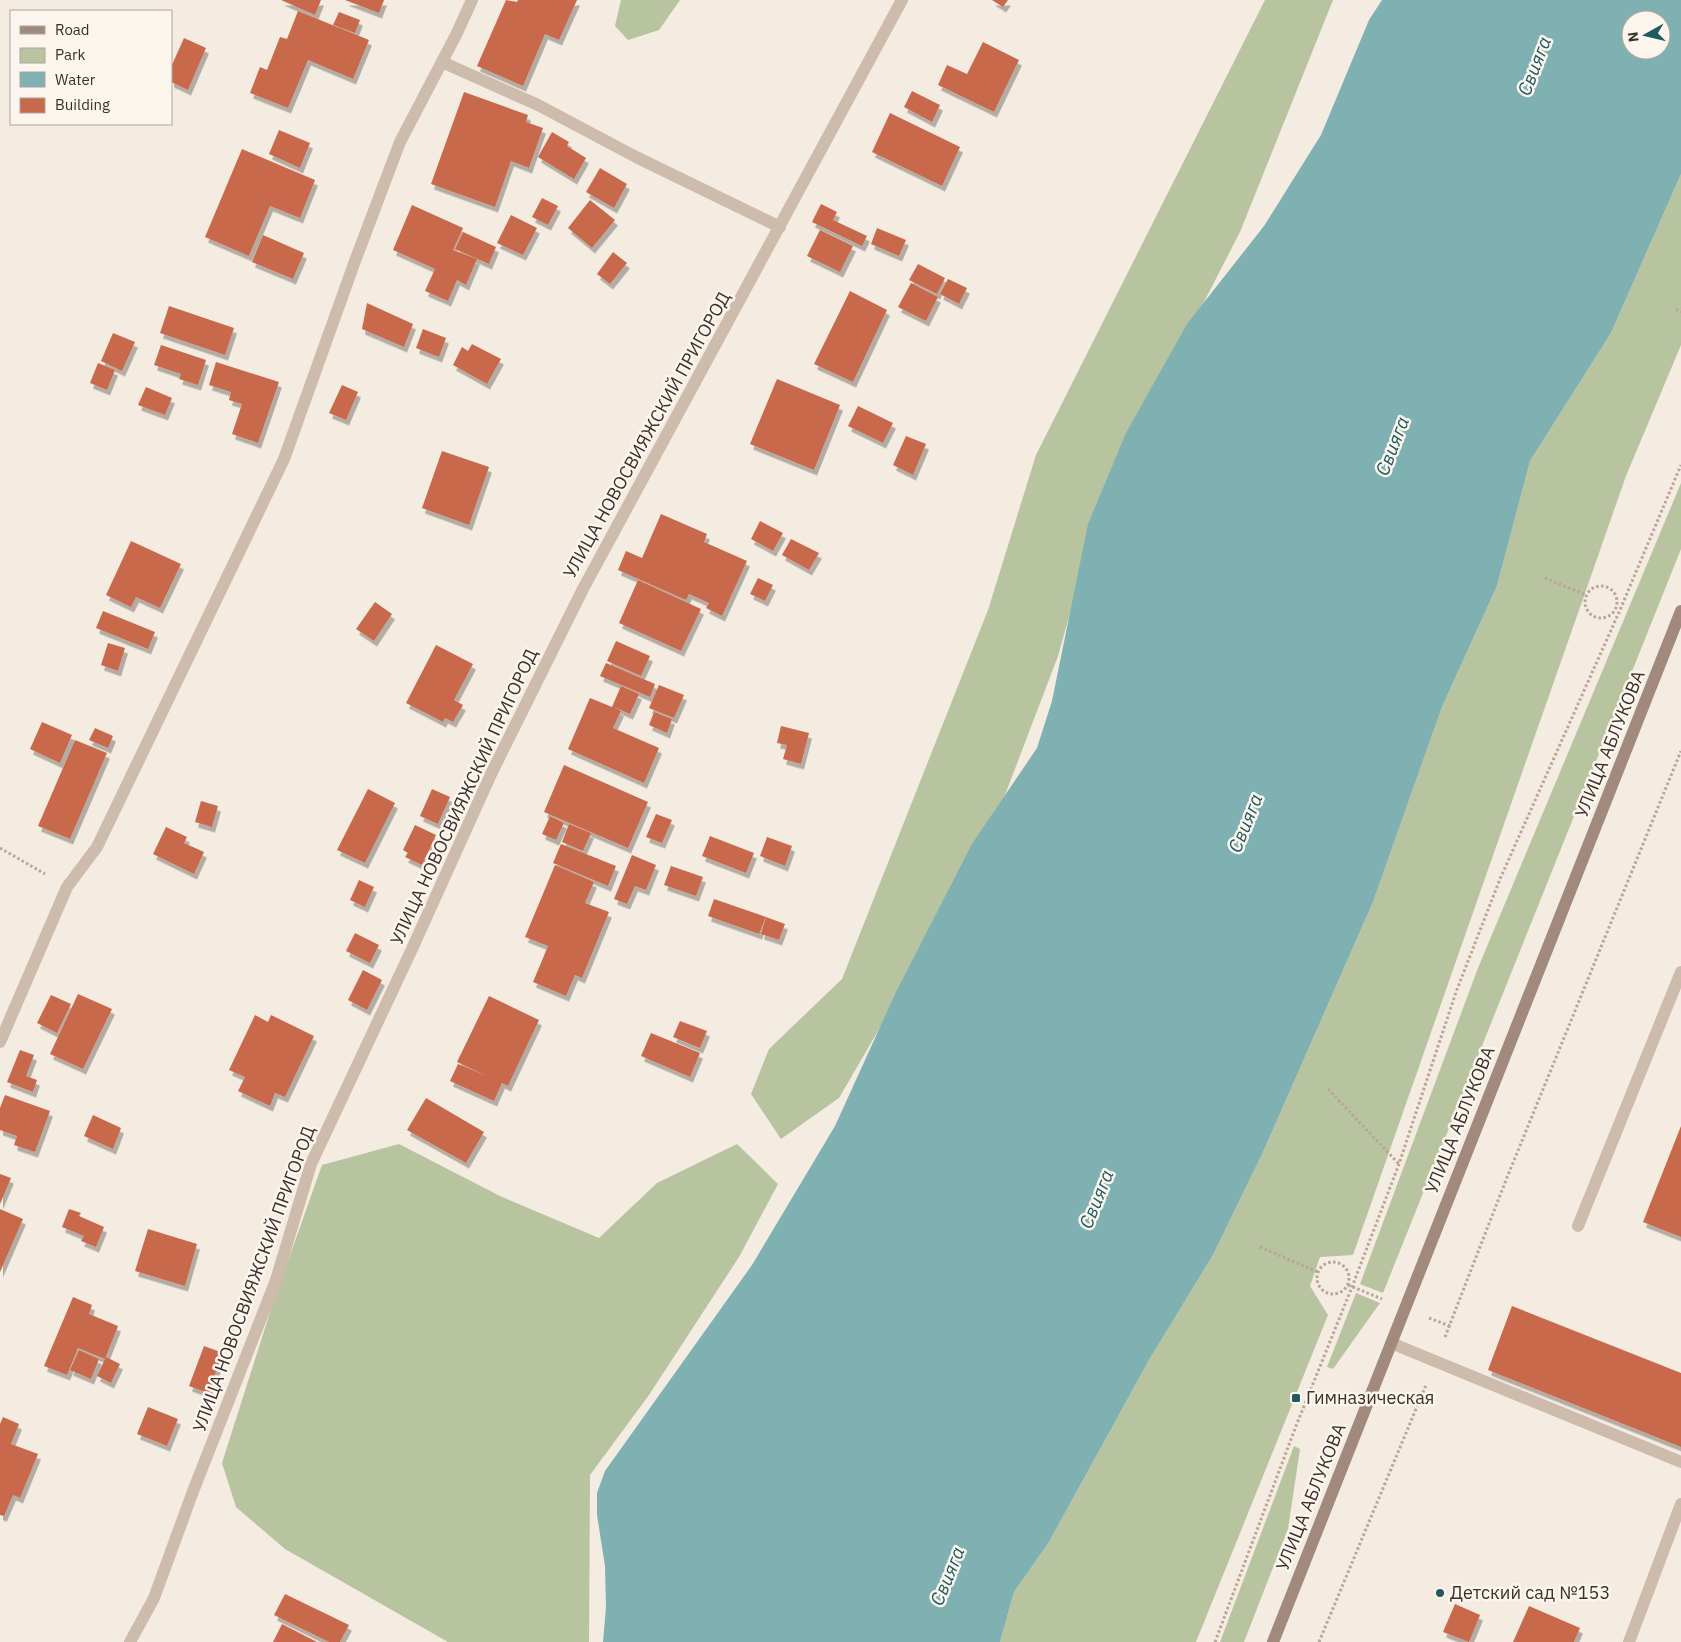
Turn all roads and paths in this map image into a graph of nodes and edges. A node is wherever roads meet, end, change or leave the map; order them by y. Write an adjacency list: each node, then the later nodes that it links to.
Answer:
1 (472, 0): 3 (street)
2 (902, 0): 4 (street, УЛИЦА НОВОСВИЯЖСКИЙ ПРИГОРОД)
3 (442, 62): 4 (street); 15 (street)
4 (780, 227): 28 (street, УЛИЦА НОВОСВИЯЖСКИЙ ПРИГОРОД)
5 (1676, 309): 6 (path)
6 (1681, 312)
7 (1681, 465): 11 (path)
8 (1545, 578): 9 (path)
9 (1586, 595): 10 (path); 10 (path)
10 (1616, 608): 11 (path)
11 (1620, 610): 19 (path)
12 (1681, 612): 24 (street, УЛИЦА АБЛУКОВА)
13 (1681, 751): 25 (path)
14 (0, 848): 15 (path)
15 (66, 887): 17 (street)
16 (1681, 972): 20 (street)
17 (0, 1042)
18 (1328, 1089): 19 (path)
19 (1398, 1164): 23 (path)
20 (1578, 1226)
21 (1260, 1247): 22 (path)
22 (1318, 1272): 23 (path); 23 (path)
23 (1350, 1286): 29 (path)
24 (1391, 1343): 25 (street); 30 (street, УЛИЦА АБЛУКОВА)
25 (1436, 1361): 26 (street); 31 (path)
26 (1681, 1462)
27 (1681, 1504): 32 (street)
28 (130, 1642)
29 (1215, 1642)
30 (1273, 1642)
31 (1319, 1642)
32 (1628, 1642)

